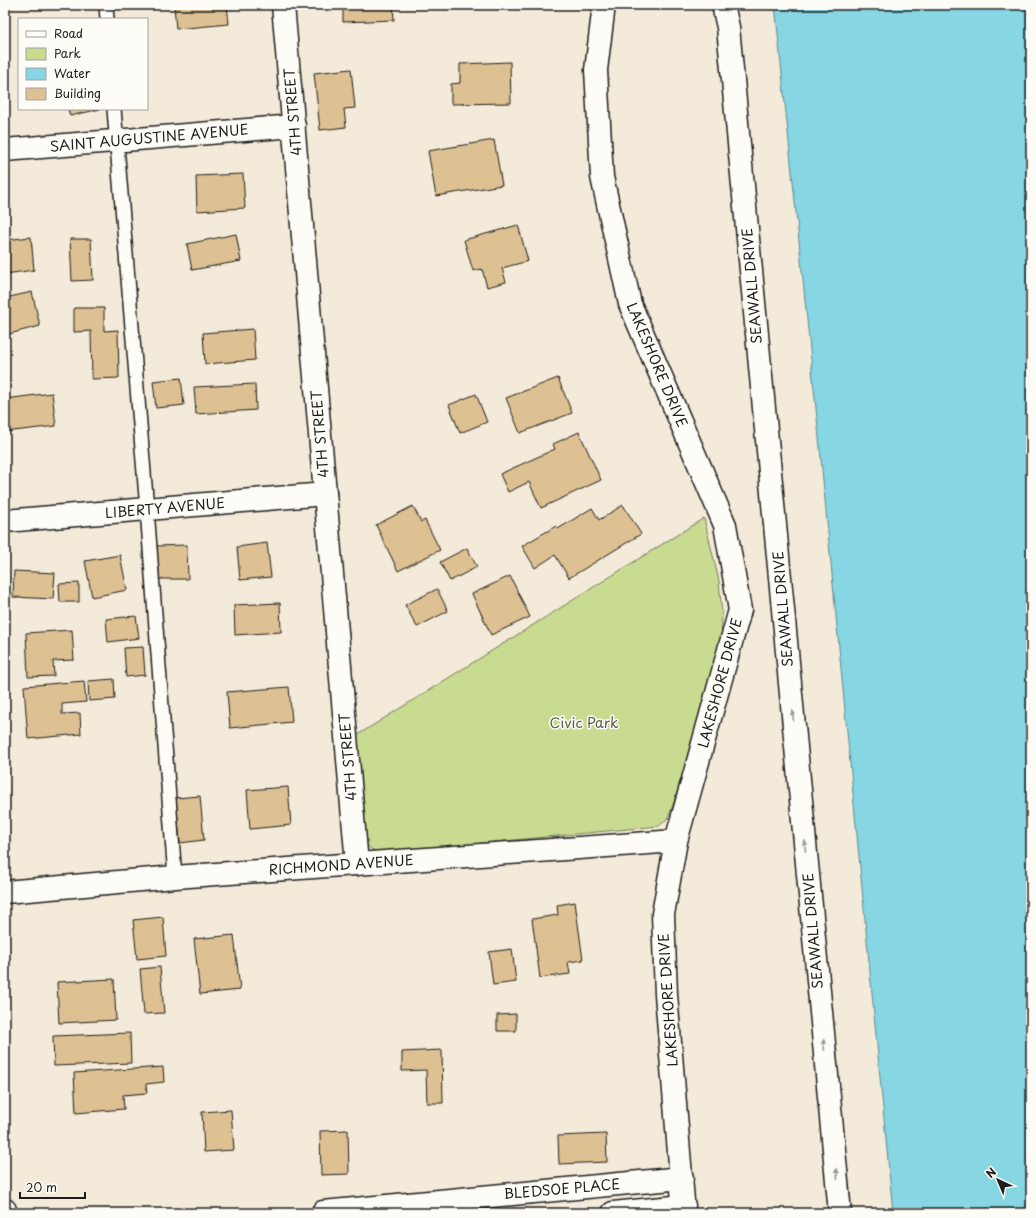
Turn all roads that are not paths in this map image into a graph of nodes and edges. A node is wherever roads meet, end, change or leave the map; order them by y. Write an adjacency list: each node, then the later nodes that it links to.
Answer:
1 (106, 5): 5 (lane)
2 (283, 5): 7 (street, 4TH STREET)
3 (604, 5): 13 (street, LAKESHORE DRIVE)
4 (723, 5): 21 (street, SEAWALL DRIVE, one-way to 4)
5 (107, 18)
6 (114, 110): 8 (lane)
7 (294, 126): 8 (street, SAINT AUGUSTINE AVENUE); 10 (street, 4TH STREET)
8 (116, 141): 9 (street, SAINT AUGUSTINE AVENUE); 11 (lane)
9 (5, 150)
10 (325, 494): 11 (street, LIBERTY AVENUE); 14 (street, 4TH STREET)
11 (148, 509): 12 (street, LIBERTY AVENUE); 15 (lane)
12 (5, 521)
13 (676, 841): 14 (street, RICHMOND AVENUE); 17 (street, LAKESHORE DRIVE)
14 (357, 864): 15 (street, RICHMOND AVENUE)
15 (175, 877): 16 (street, RICHMOND AVENUE)
16 (5, 892)
17 (682, 1178): 18 (street, LAKESHORE DRIVE); 19 (street, BLEDSOE PLACE)
18 (684, 1210): 20 (street, BLEDSOE PLACE)
19 (323, 1213)
20 (613, 1213)
21 (840, 1213)

